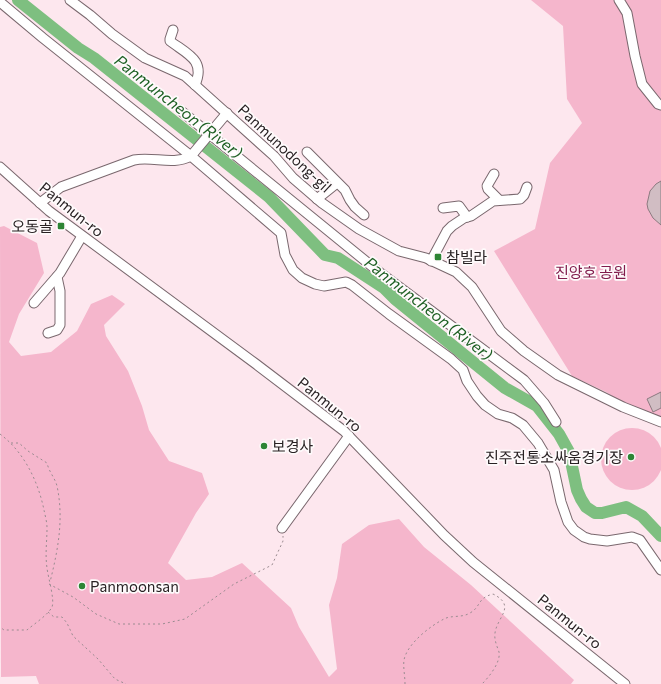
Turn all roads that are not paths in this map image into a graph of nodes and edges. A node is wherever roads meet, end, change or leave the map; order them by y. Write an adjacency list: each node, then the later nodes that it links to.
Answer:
1 (70, 0): 5 (street, Panmunodong-gil)
2 (619, 0): 6 (street)
3 (0, 2): 11 (street)
4 (173, 30): 5 (street)
5 (195, 85): 8 (street, Panmunodong-gil)
6 (661, 104)
7 (180, 110): 9 (street)
8 (227, 113): 9 (street); 16 (street, Panmunodong-gil)
9 (209, 134): 11 (street); 27 (street)
10 (307, 152): 14 (street)
11 (191, 156): 18 (street); 31 (street)
12 (0, 167): 18 (street, Panmun-ro)
13 (494, 174): 17 (street)
14 (337, 183): 16 (street); 20 (street)
15 (527, 187): 17 (street)
16 (318, 199): 23 (street, Panmunodong-gil)
17 (499, 200): 21 (street)
18 (40, 203): 22 (street, Panmun-ro)
19 (443, 208): 21 (street)
20 (364, 215)
21 (467, 217): 23 (street)
22 (82, 236): 24 (street); 29 (street, Panmun-ro)
23 (432, 261): 28 (street, Panmunodong-gil)
24 (57, 277): 25 (street); 26 (street)
25 (34, 303)
26 (48, 333)
27 (556, 422)
28 (661, 422)
29 (349, 436): 30 (street); 32 (street, Panmun-ro)
30 (282, 528)
31 (661, 570)
32 (625, 684)

